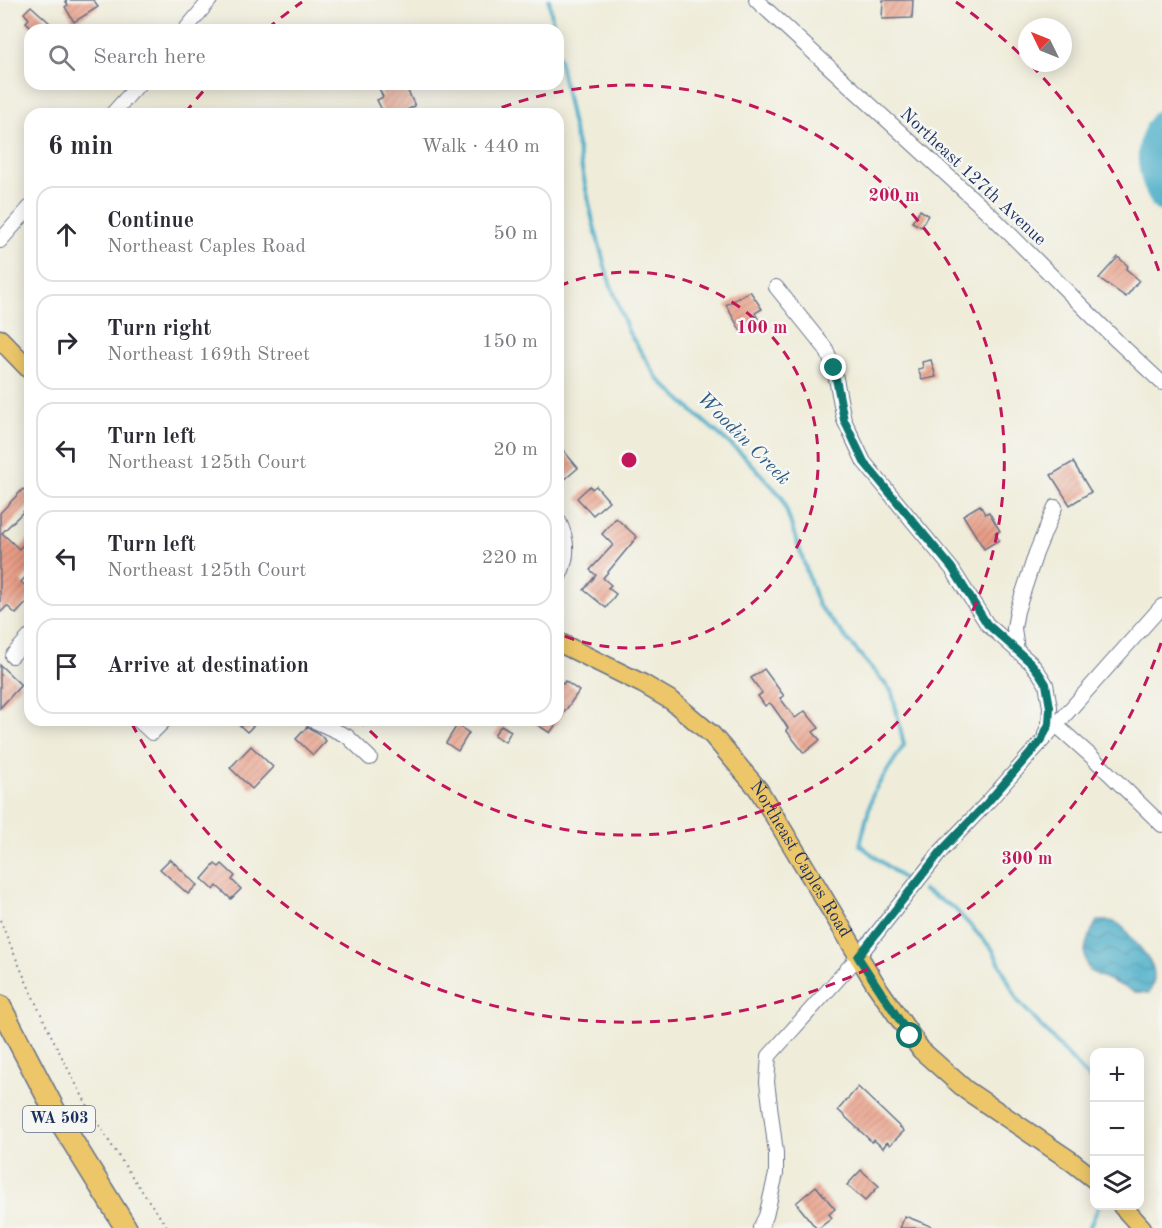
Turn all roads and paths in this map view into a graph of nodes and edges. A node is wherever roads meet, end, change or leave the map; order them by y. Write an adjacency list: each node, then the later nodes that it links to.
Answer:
1 (210, 0): 3 (street)
2 (756, 0): 11 (street, Northeast 127th Avenue)
3 (190, 24)
4 (134, 90): 5 (street)
5 (117, 108)
6 (24, 214): 7 (street)
7 (0, 241)
8 (776, 287): 18 (street)
9 (0, 339): 10 (main road)
10 (24, 364)
11 (1162, 383)
12 (1055, 507): 18 (street)
13 (564, 545): 14 (street)
14 (564, 566)
15 (1162, 606): 20 (street)
16 (24, 643): 19 (street)
17 (564, 645): 28 (main road, Northeast Caples Road)
18 (1017, 651): 24 (street)
19 (12, 656)
20 (1056, 725): 24 (street); 26 (street)
21 (144, 726): 22 (street)
22 (159, 726)
23 (325, 726): 25 (street)
24 (1041, 741): 28 (street)
25 (370, 758)
26 (1162, 825)
27 (0, 920): 33 (path)
28 (858, 957): 30 (main road, Northeast Caples Road); 34 (street)
29 (0, 1006): 32 (highway, WA 503)
30 (1090, 1176)
31 (1126, 1210): 35 (main road)
32 (126, 1228)
33 (168, 1228)
34 (760, 1228)
35 (1142, 1228)

